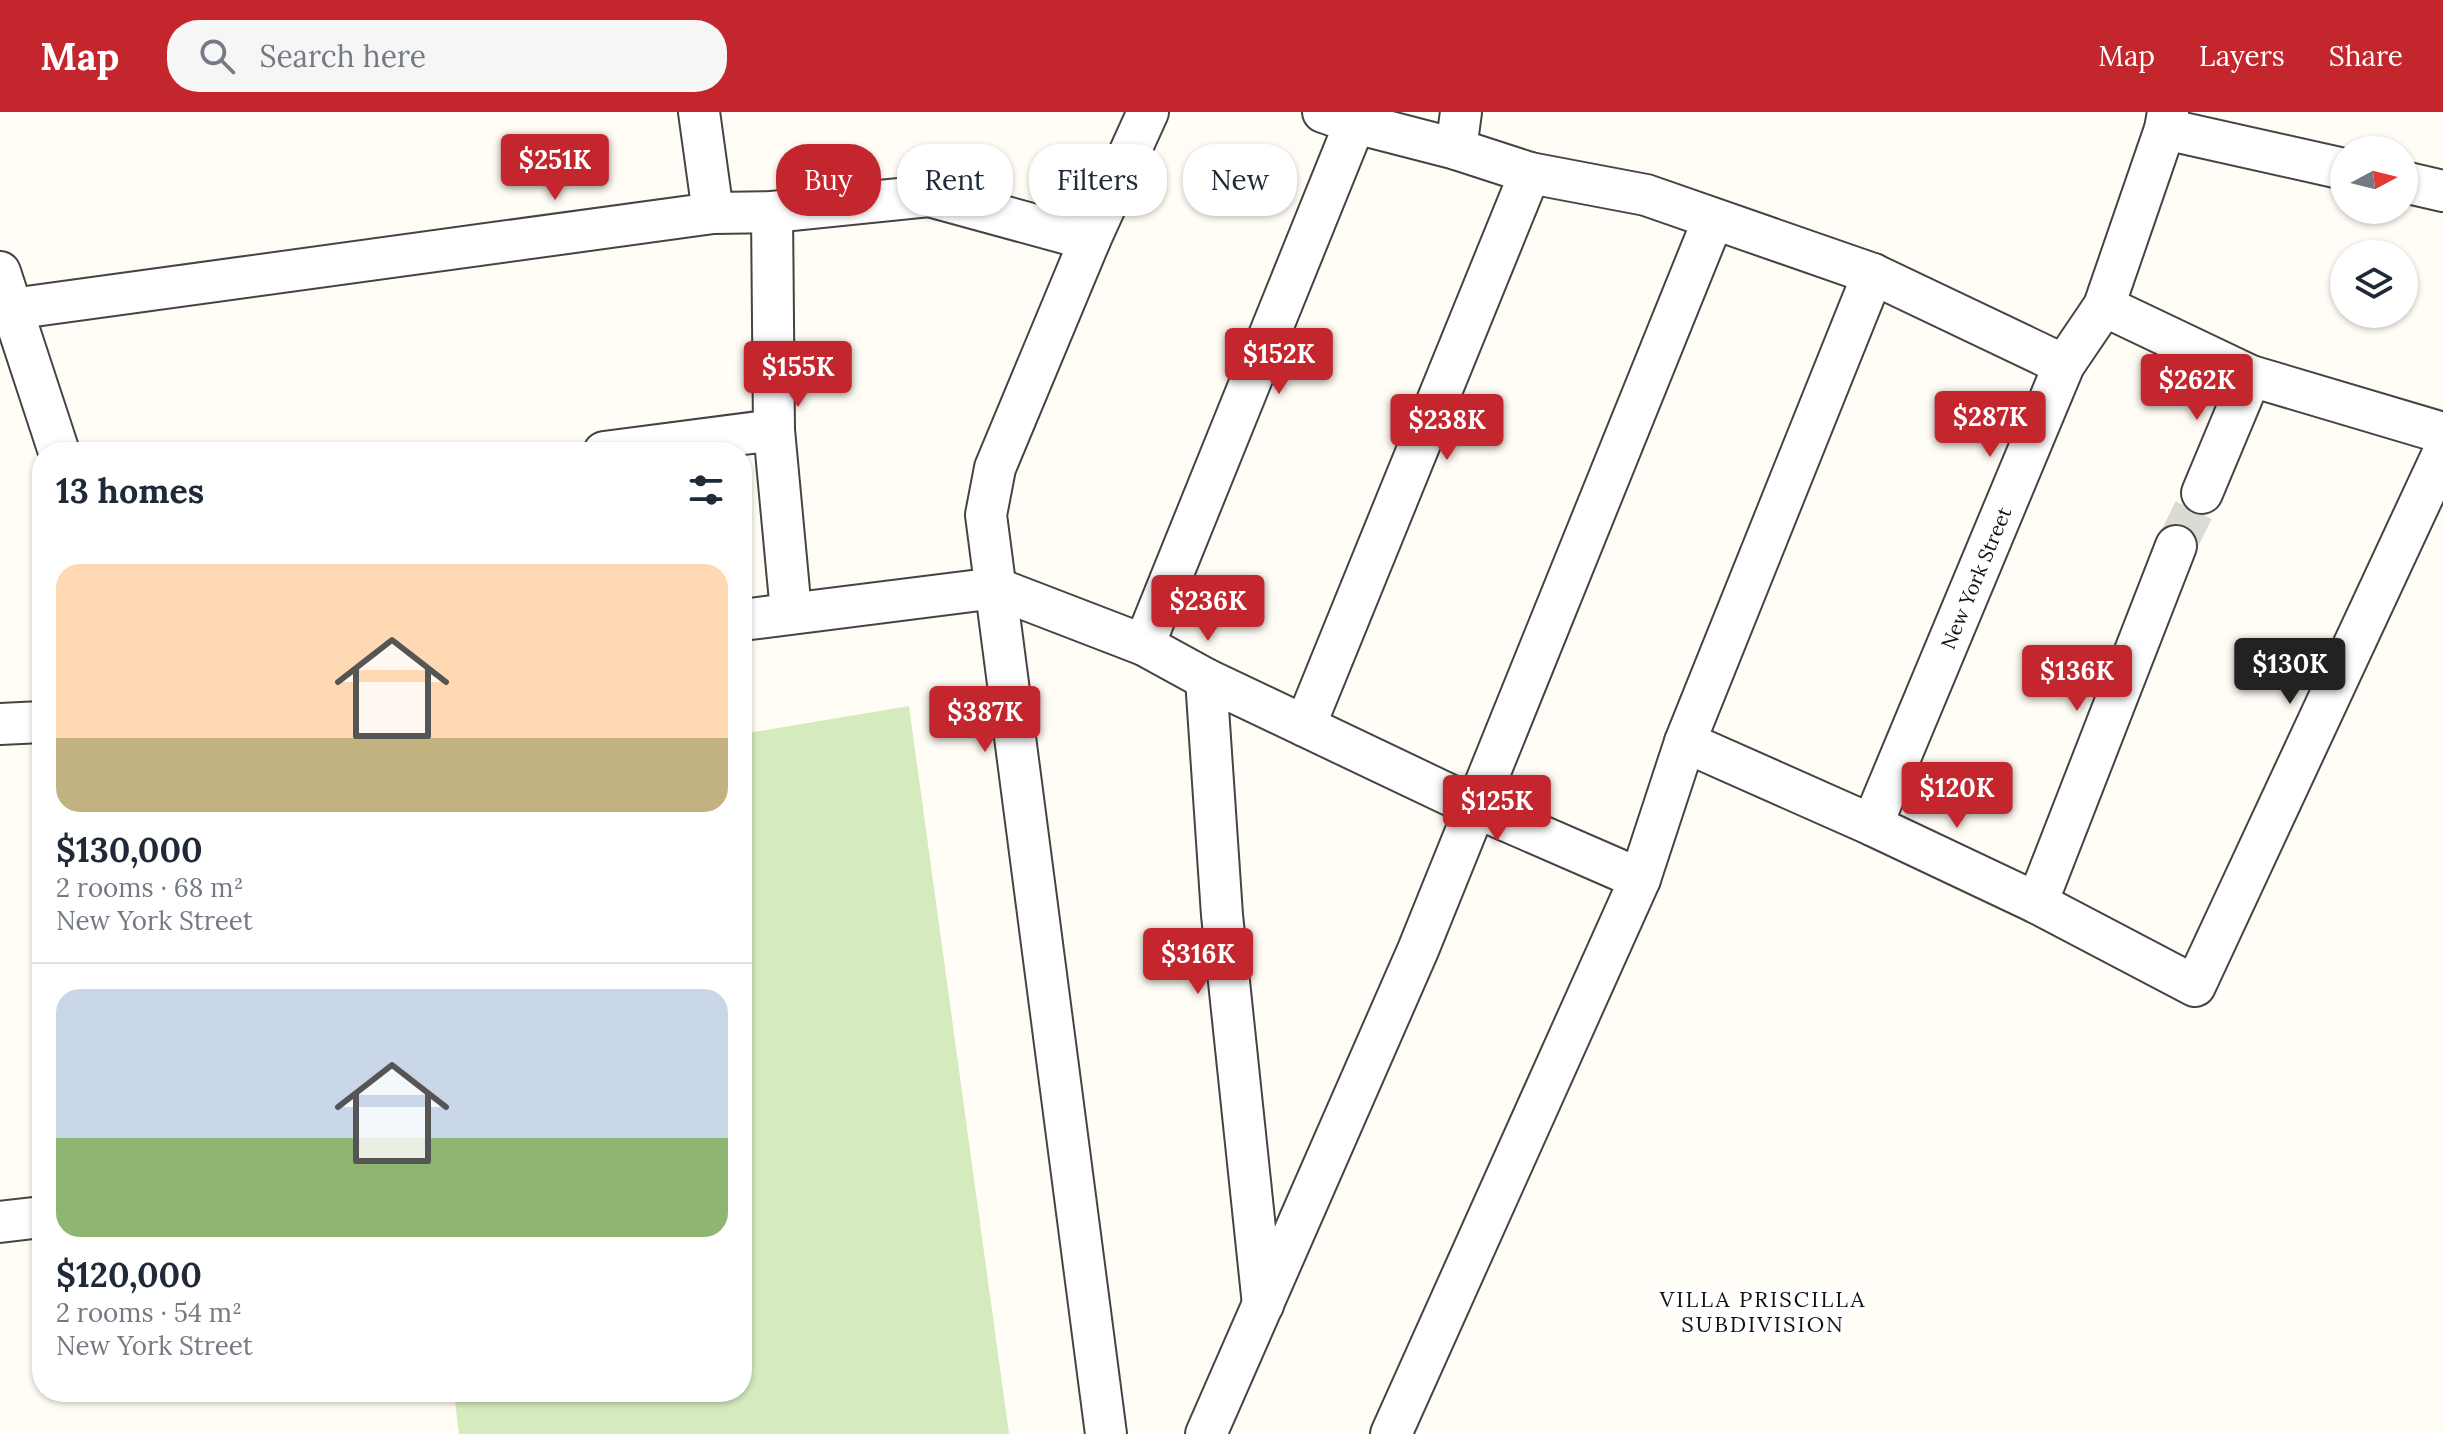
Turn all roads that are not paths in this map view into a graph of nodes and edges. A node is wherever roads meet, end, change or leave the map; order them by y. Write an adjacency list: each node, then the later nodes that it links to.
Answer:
1 (699, 112): 11 (street)
2 (1148, 112): 13 (street)
3 (1339, 118): 5 (street); 29 (street)
4 (2167, 121): 6 (street); 16 (street, New York Street)
5 (1458, 130): 7 (street)
6 (2330, 165)
7 (1530, 173): 12 (street); 33 (street)
8 (2418, 185): 9 (street)
9 (2443, 191)
10 (772, 212): 11 (street); 13 (street); 19 (street)
11 (713, 213): 15 (street)
12 (1713, 220): 14 (street); 35 (street)
13 (1090, 240): 26 (street)
14 (1873, 274): 17 (street); 34 (street)
15 (6, 290): 21 (street)
16 (2104, 306): 17 (street, New York Street); 18 (street)
17 (2064, 365): 36 (street, New York Street)
18 (2251, 376): 20 (street); 24 (street)
19 (774, 430): 22 (street); 27 (street)
20 (2443, 433)
21 (56, 442)
22 (681, 442)
23 (2443, 453): 38 (street)
24 (2202, 493)
25 (2176, 546): 38 (street)
26 (996, 588): 27 (street); 29 (street); 42 (street)
27 (791, 612): 28 (street)
28 (752, 618)
29 (1144, 645): 30 (street)
30 (1206, 679): 33 (street); 41 (street)
31 (32, 722): 32 (street)
32 (0, 724)
33 (1305, 726): 35 (street)
34 (1685, 742): 36 (street); 37 (street)
35 (1477, 808): 37 (street); 41 (street)
36 (1872, 825): 38 (street)
37 (1640, 879): 44 (street)
38 (2037, 903)
39 (32, 1218): 40 (street)
40 (0, 1222)
41 (1263, 1307): 43 (street)
42 (1106, 1434)
43 (1206, 1434)
44 (1391, 1434)

